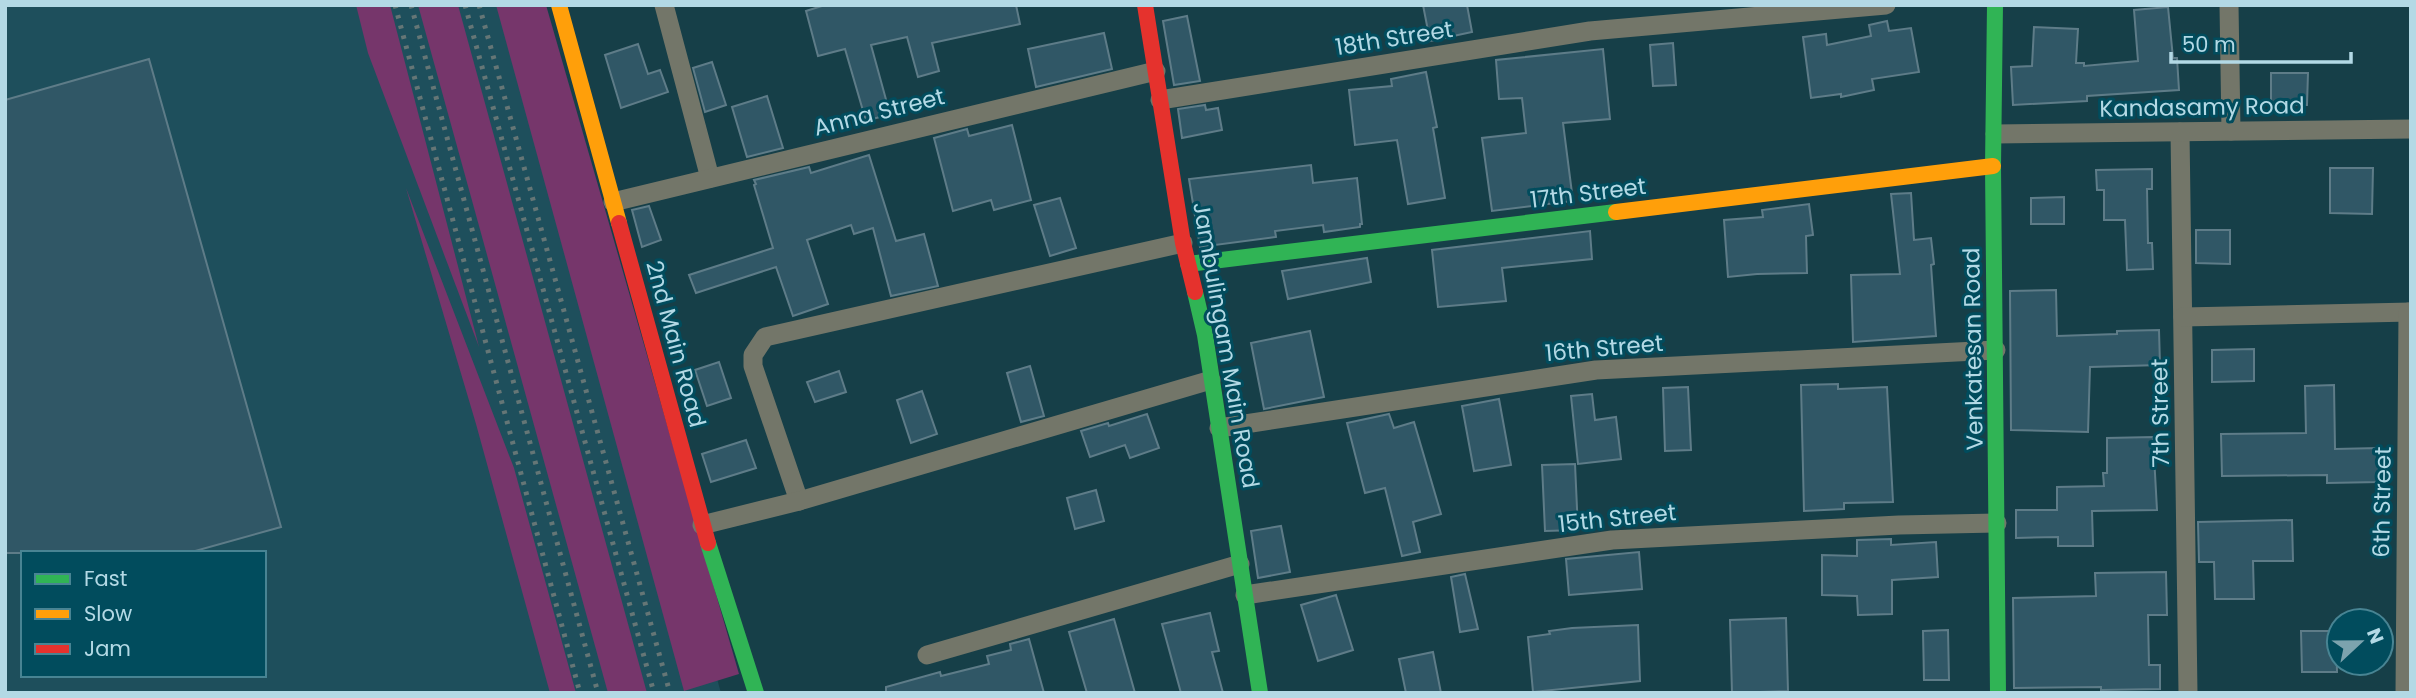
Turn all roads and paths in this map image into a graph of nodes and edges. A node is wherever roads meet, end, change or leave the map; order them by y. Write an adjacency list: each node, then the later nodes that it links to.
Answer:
1 (559, 5): 15 (street, 2nd Main Road)
2 (664, 5): 14 (street)
3 (1145, 5): 7 (street, Jambulingam Main Road)
4 (1886, 5): 8 (street, 18th Street)
5 (1994, 5): 12 (street, Venkatesan Road)
6 (2229, 5): 10 (street)
7 (1156, 71): 8 (street, Jambulingam Main Road); 14 (street, Anna Street)
8 (1160, 100): 16 (street, Jambulingam Main Road)
9 (2411, 129): 10 (street, Kandasamy Road)
10 (2231, 131): 11 (street, Kandasamy Road)
11 (2180, 132): 12 (street, Kandasamy Road); 19 (street, 7th Street)
12 (1995, 134): 13 (street, Venkatesan Road)
13 (1993, 166): 17 (street, 17th Street); 20 (street, Venkatesan Road)
14 (710, 178): 15 (street, Anna Street)
15 (614, 202): 25 (street, 2nd Main Road)
16 (1183, 243): 17 (street, Jambulingam Main Road); 23 (street)
17 (1188, 264): 21 (street, Jambulingam Main Road)
18 (2409, 312): 19 (street, 6th Street); 33 (street, 6th Street)
19 (2183, 317): 32 (street, 7th Street)
20 (1996, 350): 22 (street, 16th Street); 24 (street, Venkatesan Road)
21 (1211, 380): 22 (street, Jambulingam Main Road); 23 (street)
22 (1219, 428): 26 (street, Jambulingam Main Road)
23 (799, 501): 25 (street)
24 (1997, 523): 27 (street, 15th Street); 31 (street, Venkatesan Road)
25 (702, 525): 29 (street, 2nd Main Road)
26 (1240, 564): 27 (street, Jambulingam Main Road); 28 (street)
27 (1245, 596): 30 (street, Jambulingam Main Road)
28 (927, 655)
29 (756, 693)
30 (1260, 693)
31 (1998, 693)
32 (2189, 693)
33 (2405, 693)

